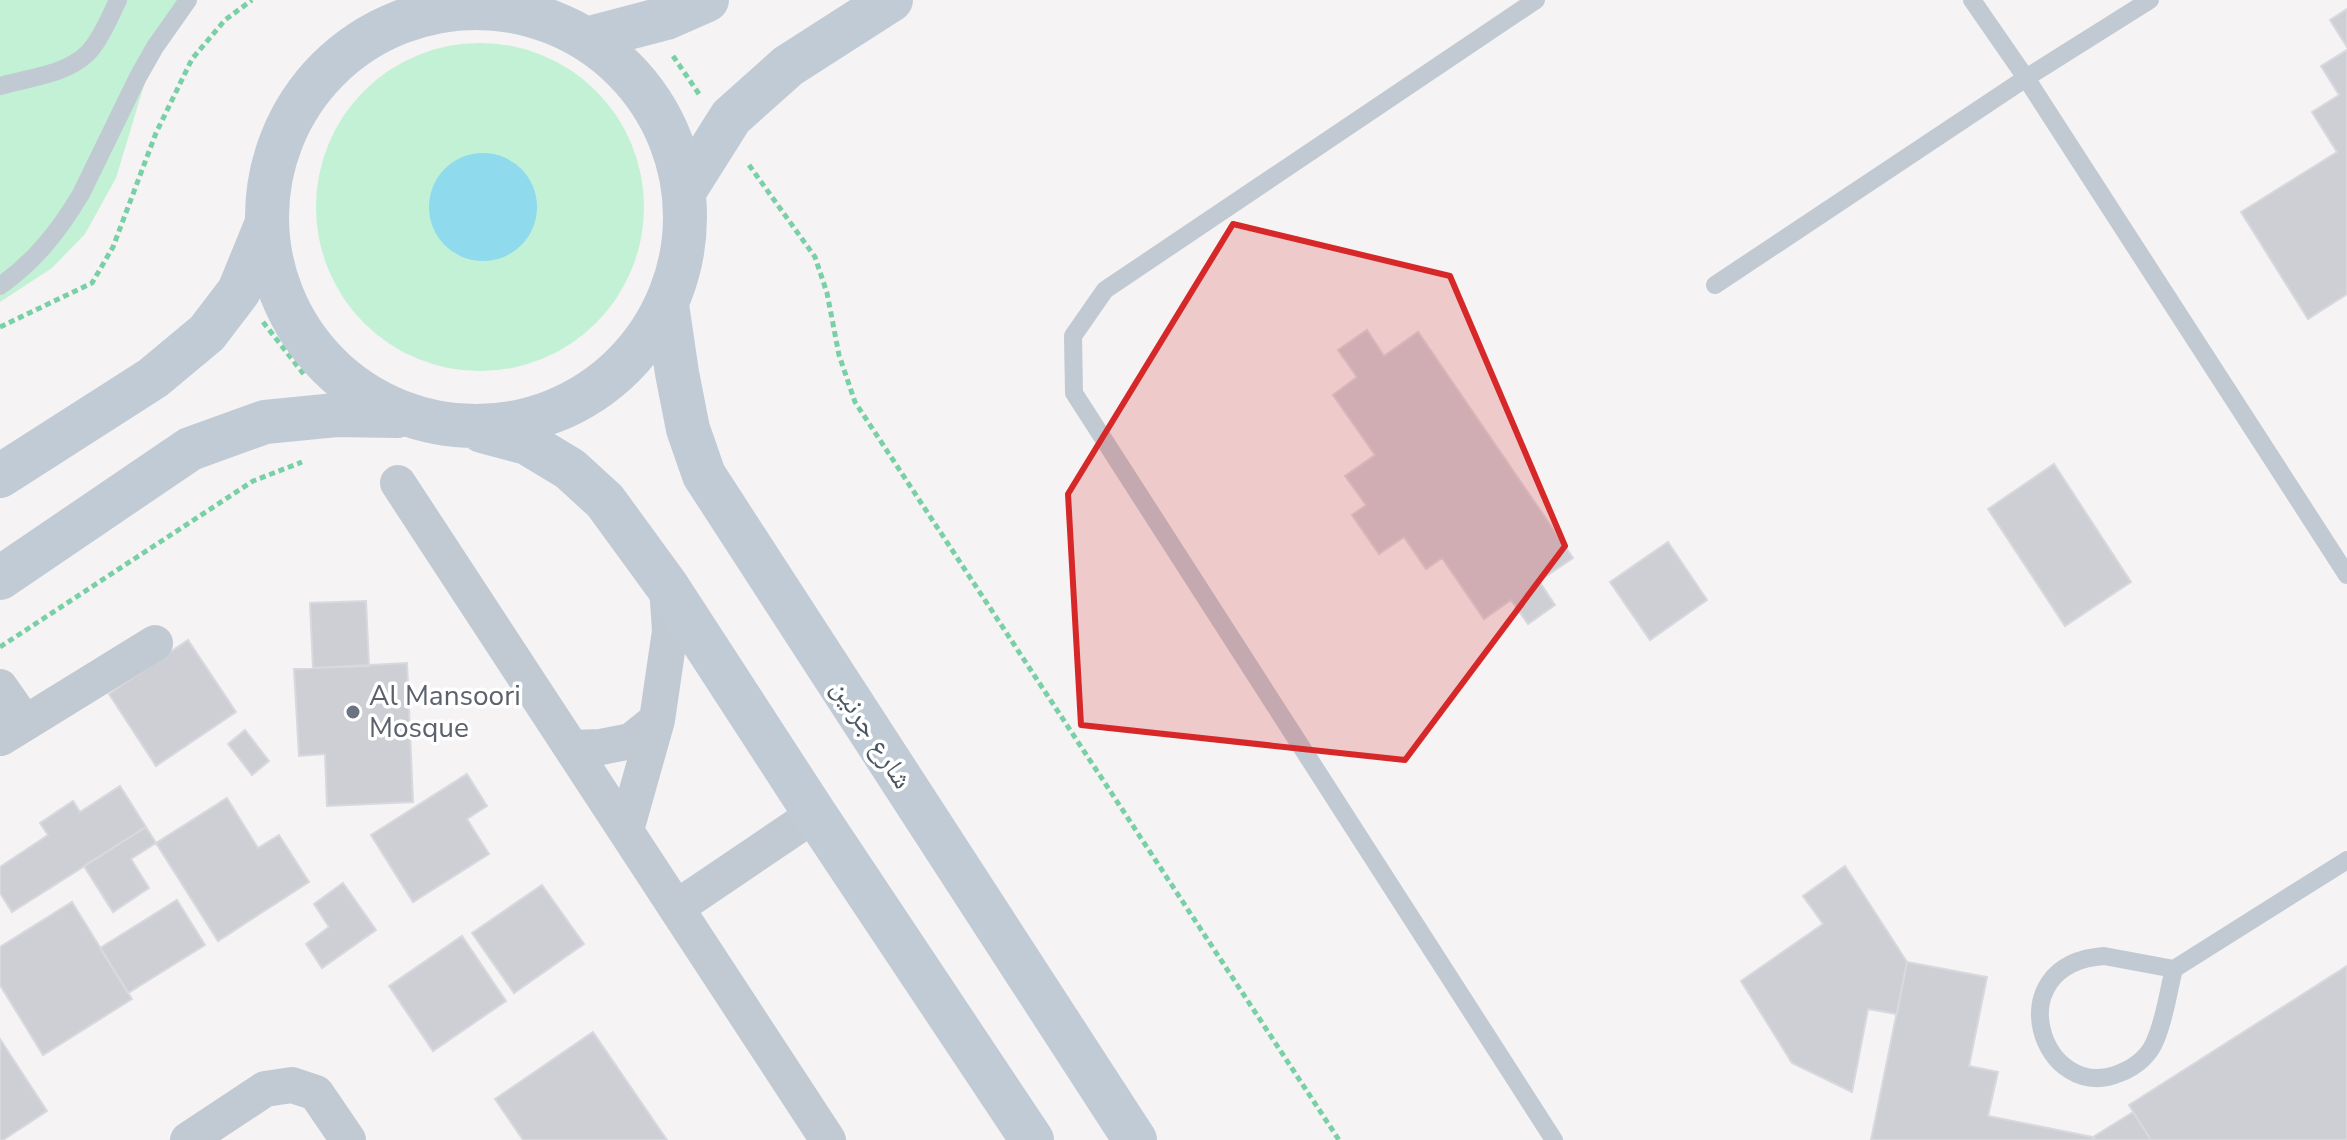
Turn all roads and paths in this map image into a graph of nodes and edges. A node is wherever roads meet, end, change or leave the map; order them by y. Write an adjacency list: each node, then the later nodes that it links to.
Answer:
1 (118, 0): 12 (lane)
2 (188, 0): 18 (lane)
3 (252, 0): 21 (path)
4 (707, 0): 9 (main road)
5 (891, 0): 14 (main road)
6 (1536, 0): 47 (lane)
7 (1972, 0): 11 (lane)
8 (2150, 0): 11 (lane)
9 (649, 22): 10 (main road); 14 (path)
10 (590, 38): 15 (main road); 16 (main road)
11 (2026, 78): 17 (lane); 27 (lane)
12 (0, 86)
13 (290, 89): 16 (path)
14 (724, 129): 15 (main road); 46 (path)
15 (685, 190): 20 (main road)
16 (258, 208): 19 (main road); 23 (main road)
17 (1715, 285)
18 (0, 286)
19 (239, 291): 22 (path); 25 (main road)
20 (667, 305): 24 (main road); 45 (main road, شارع جرنين)
21 (0, 327)
22 (324, 416): 23 (main road); 28 (main road); 31 (path)
23 (405, 416): 24 (main road)
24 (472, 428): 29 (main road)
25 (0, 476)
26 (398, 483): 35 (street)
27 (2347, 575)
28 (0, 578)
29 (667, 586): 33 (street); 36 (main road)
30 (155, 643): 34 (street)
31 (0, 647)
32 (0, 687): 34 (street)
33 (657, 720): 35 (street); 37 (street)
34 (13, 730)
35 (572, 748): 37 (street)
36 (815, 814): 39 (street); 44 (main road)
37 (626, 830): 39 (street)
38 (2347, 860): 40 (lane)
39 (676, 908): 43 (street)
40 (2174, 969): 40 (lane)
41 (188, 1140): 42 (street)
42 (348, 1140)
43 (828, 1140)
44 (1032, 1140)
45 (1135, 1140)
46 (1339, 1140)
47 (1554, 1140)

